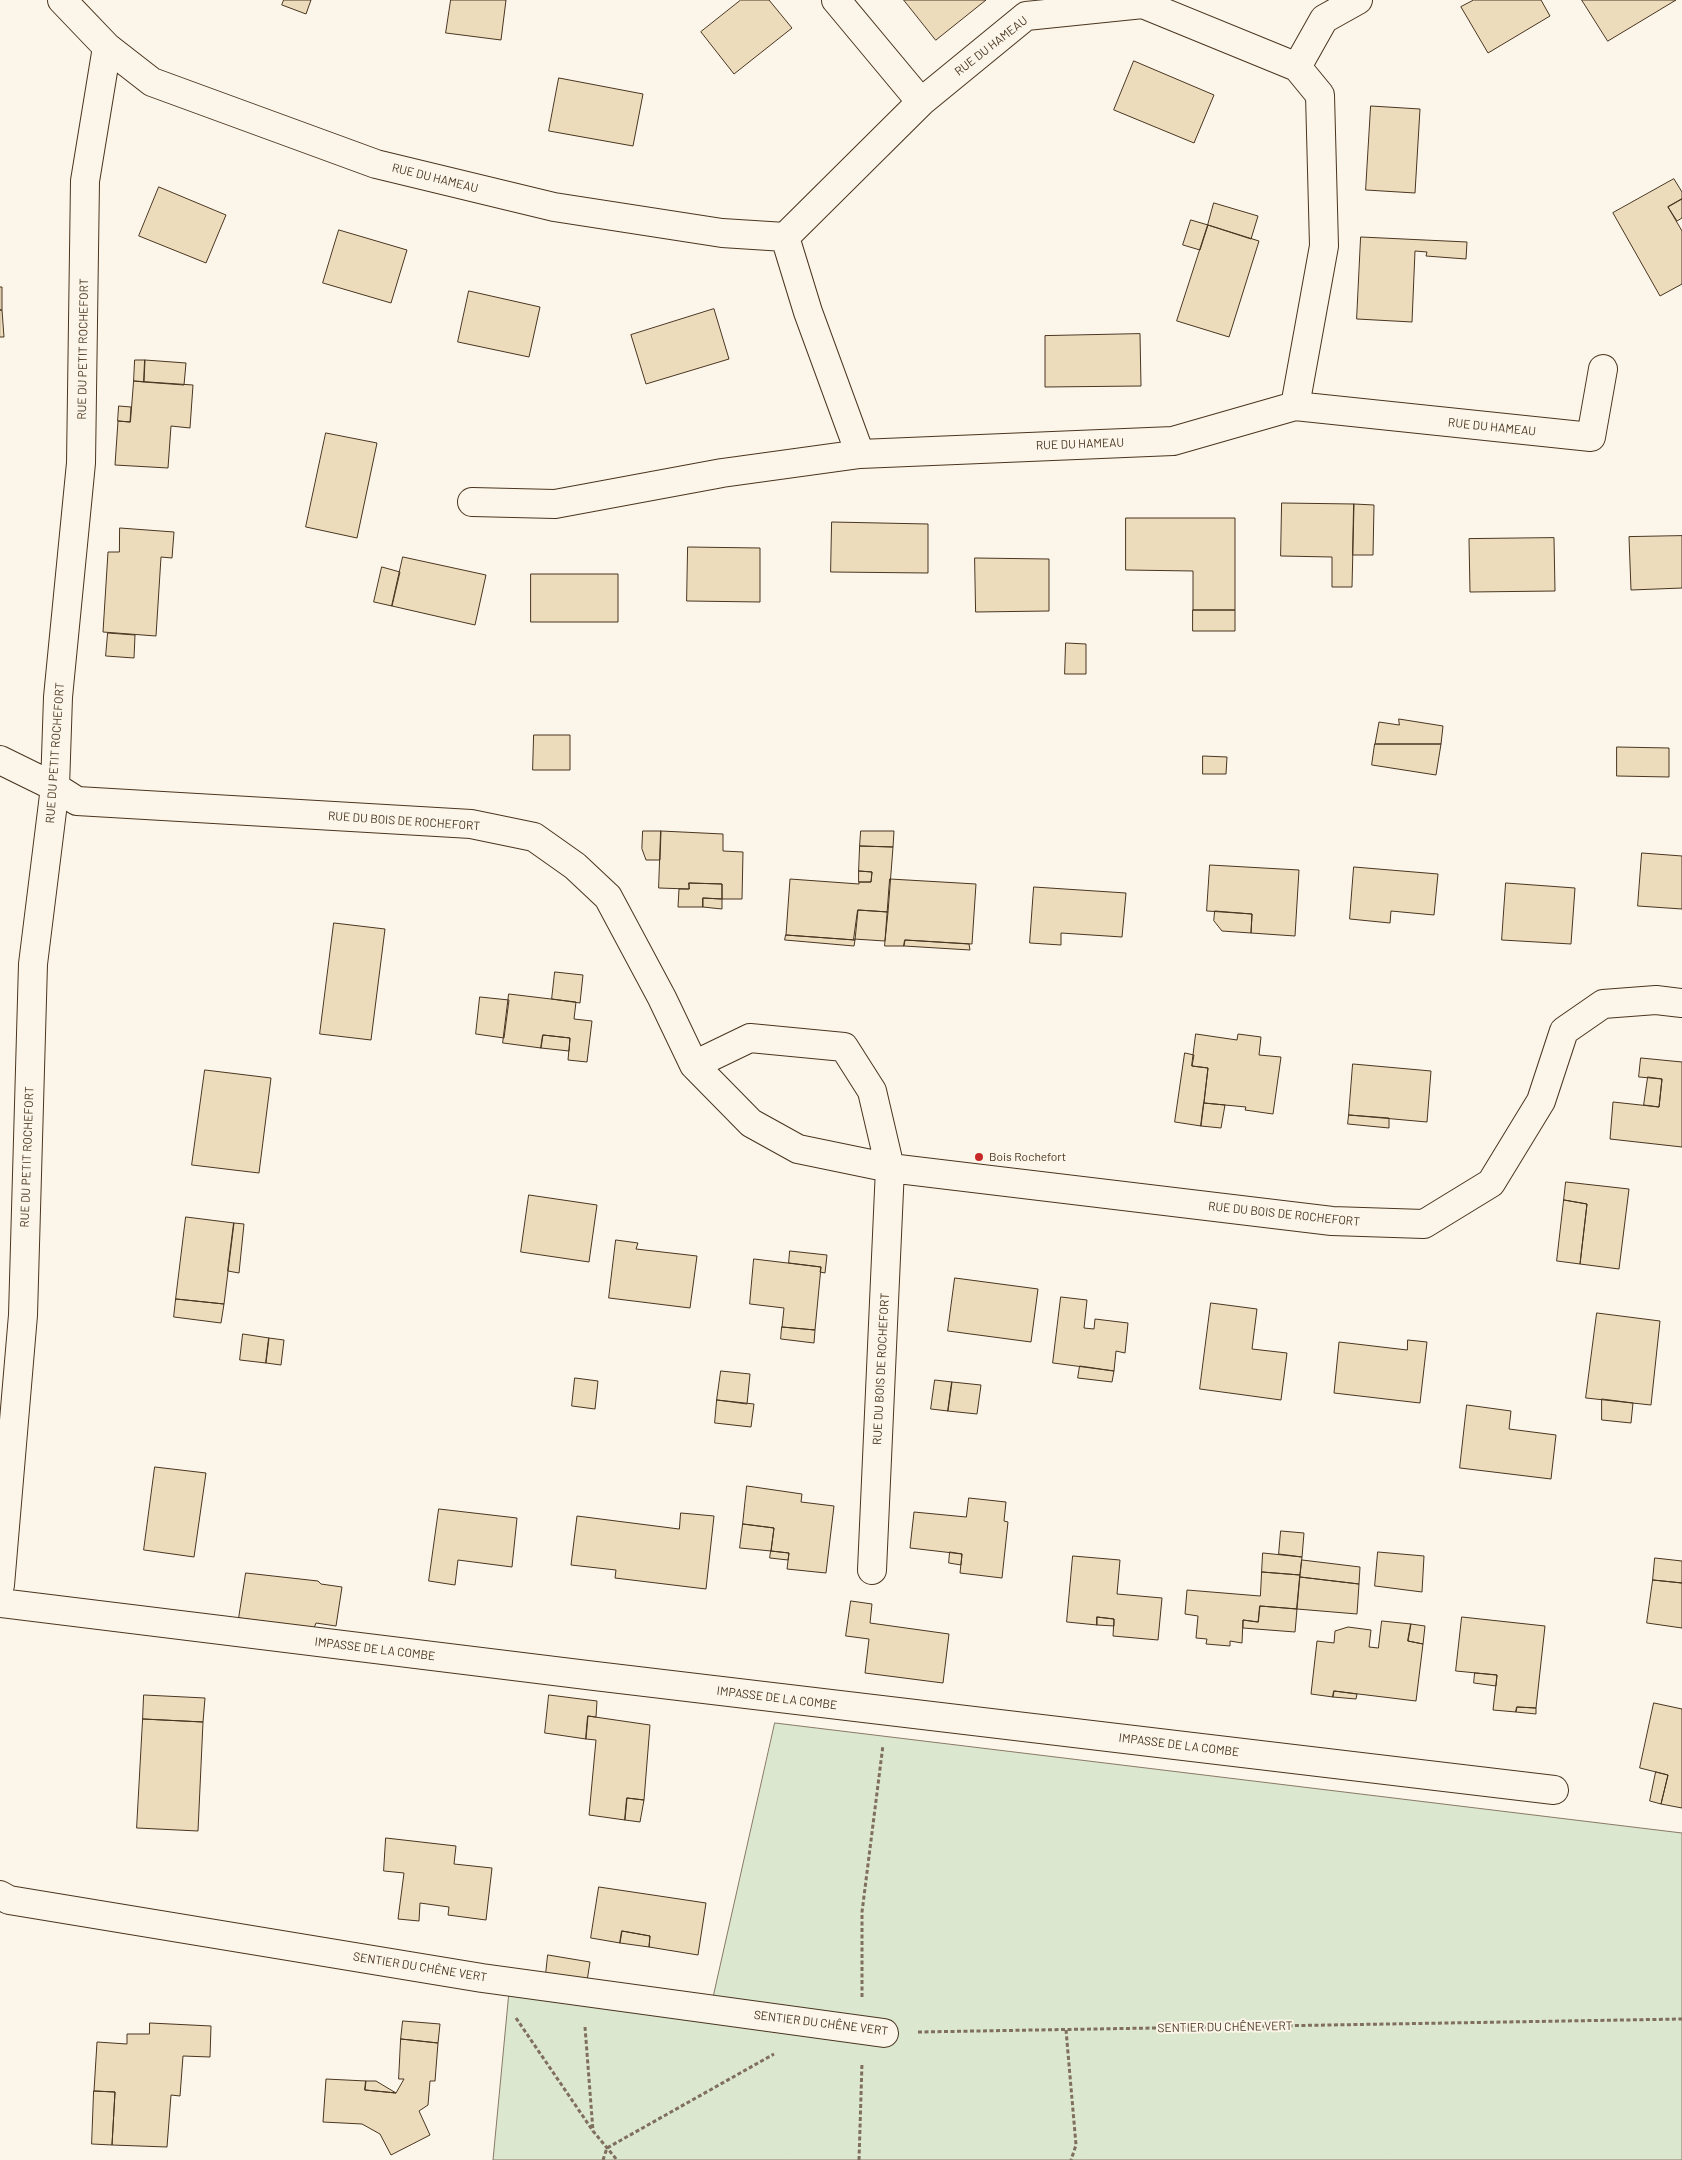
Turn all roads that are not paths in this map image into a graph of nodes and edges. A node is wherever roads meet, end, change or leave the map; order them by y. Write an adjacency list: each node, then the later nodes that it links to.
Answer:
1 (62, 0): 4 (street)
2 (836, 0): 6 (street)
3 (1358, 0): 5 (street)
4 (107, 47): 7 (street, RUE DU HAMEAU); 13 (street, RUE DU PETIT ROCHEFORT)
5 (1297, 67): 6 (street, RUE DU HAMEAU); 9 (street, RUE DU HAMEAU)
6 (921, 102): 7 (street, RUE DU HAMEAU)
7 (785, 237): 10 (street)
8 (1603, 369): 9 (street, RUE DU HAMEAU)
9 (1295, 406): 10 (street, RUE DU HAMEAU)
10 (860, 454): 11 (street, RUE DU HAMEAU)
11 (472, 502)
12 (0, 760): 13 (street, RUE DU BOIS DE ROCHEFORT)
13 (55, 787): 15 (street, RUE DU BOIS DE ROCHEFORT); 18 (street, RUE DU PETIT ROCHEFORT)
14 (1682, 1003): 16 (street, RUE DU BOIS DE ROCHEFORT)
15 (694, 1065): 16 (street, RUE DU BOIS DE ROCHEFORT); 16 (street, RUE DU BOIS DE ROCHEFORT)
16 (890, 1168): 17 (street, RUE DU BOIS DE ROCHEFORT)
17 (872, 1570)
18 (0, 1585)
19 (0, 1603): 20 (street, IMPASSE DE LA COMBE)
20 (1554, 1790)
21 (0, 1895): 22 (street, SENTIER DU CHÊNE VERT)
22 (874, 2031)

